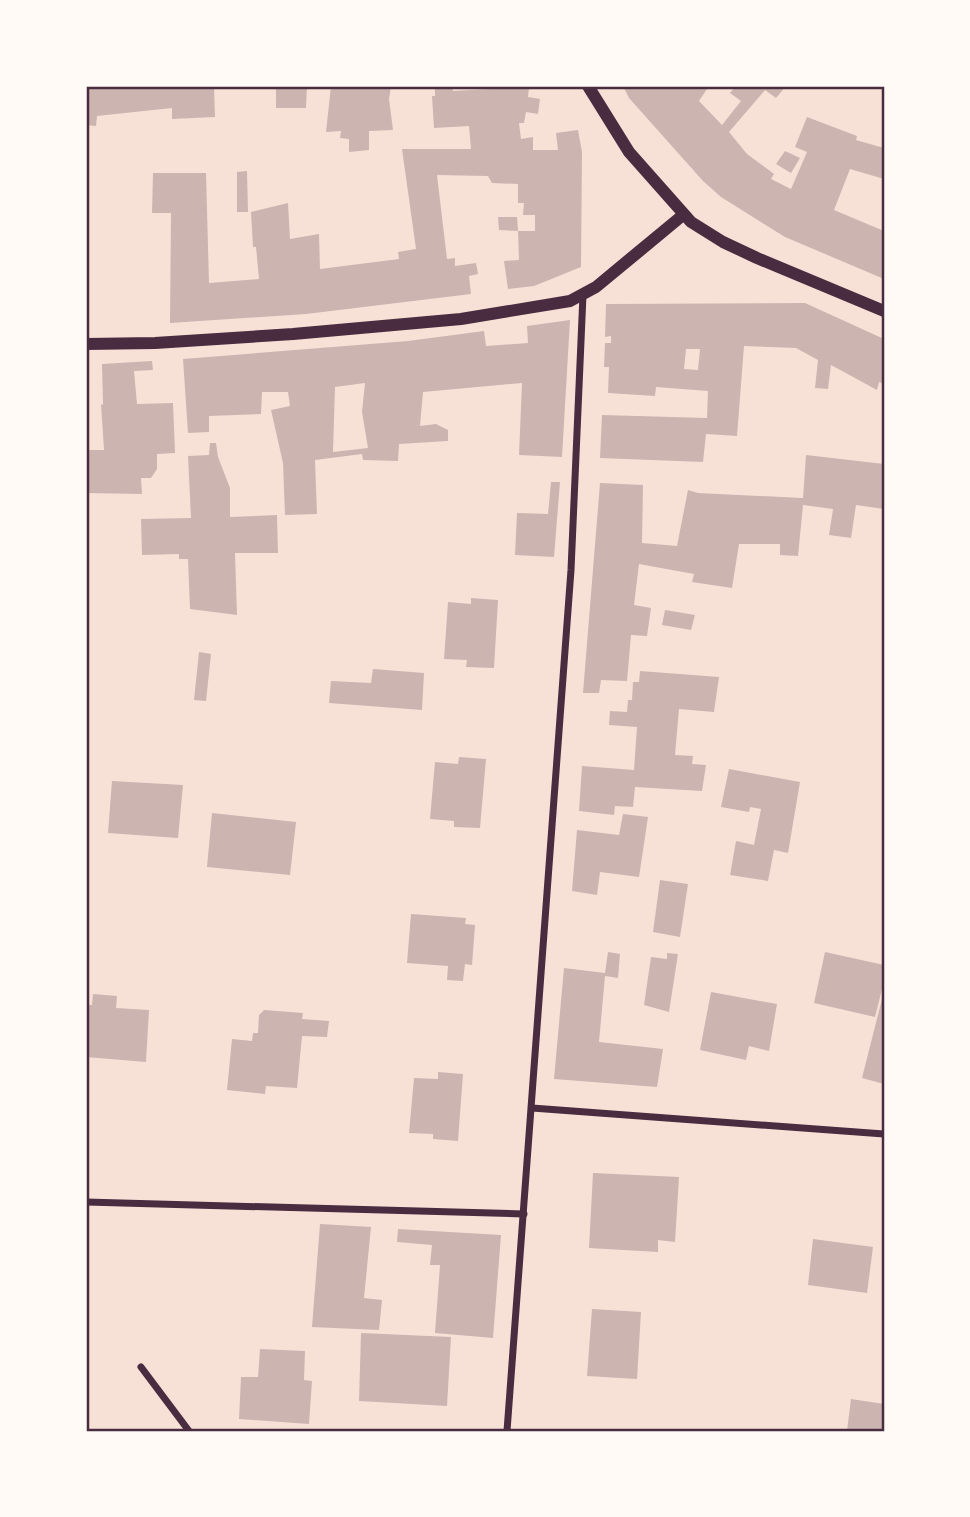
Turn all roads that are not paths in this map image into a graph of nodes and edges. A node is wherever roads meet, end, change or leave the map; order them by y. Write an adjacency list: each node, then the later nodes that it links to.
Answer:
1 (588, 86): 2 (street)
2 (683, 215): 3 (street); 4 (street)
3 (583, 295): 5 (street); 6 (street)
4 (884, 311)
5 (86, 344)
6 (532, 1108): 7 (street); 9 (street)
7 (884, 1134)
8 (86, 1202): 9 (street)
9 (524, 1214): 12 (street)
10 (141, 1367): 11 (street)
11 (189, 1431)
12 (508, 1431)

